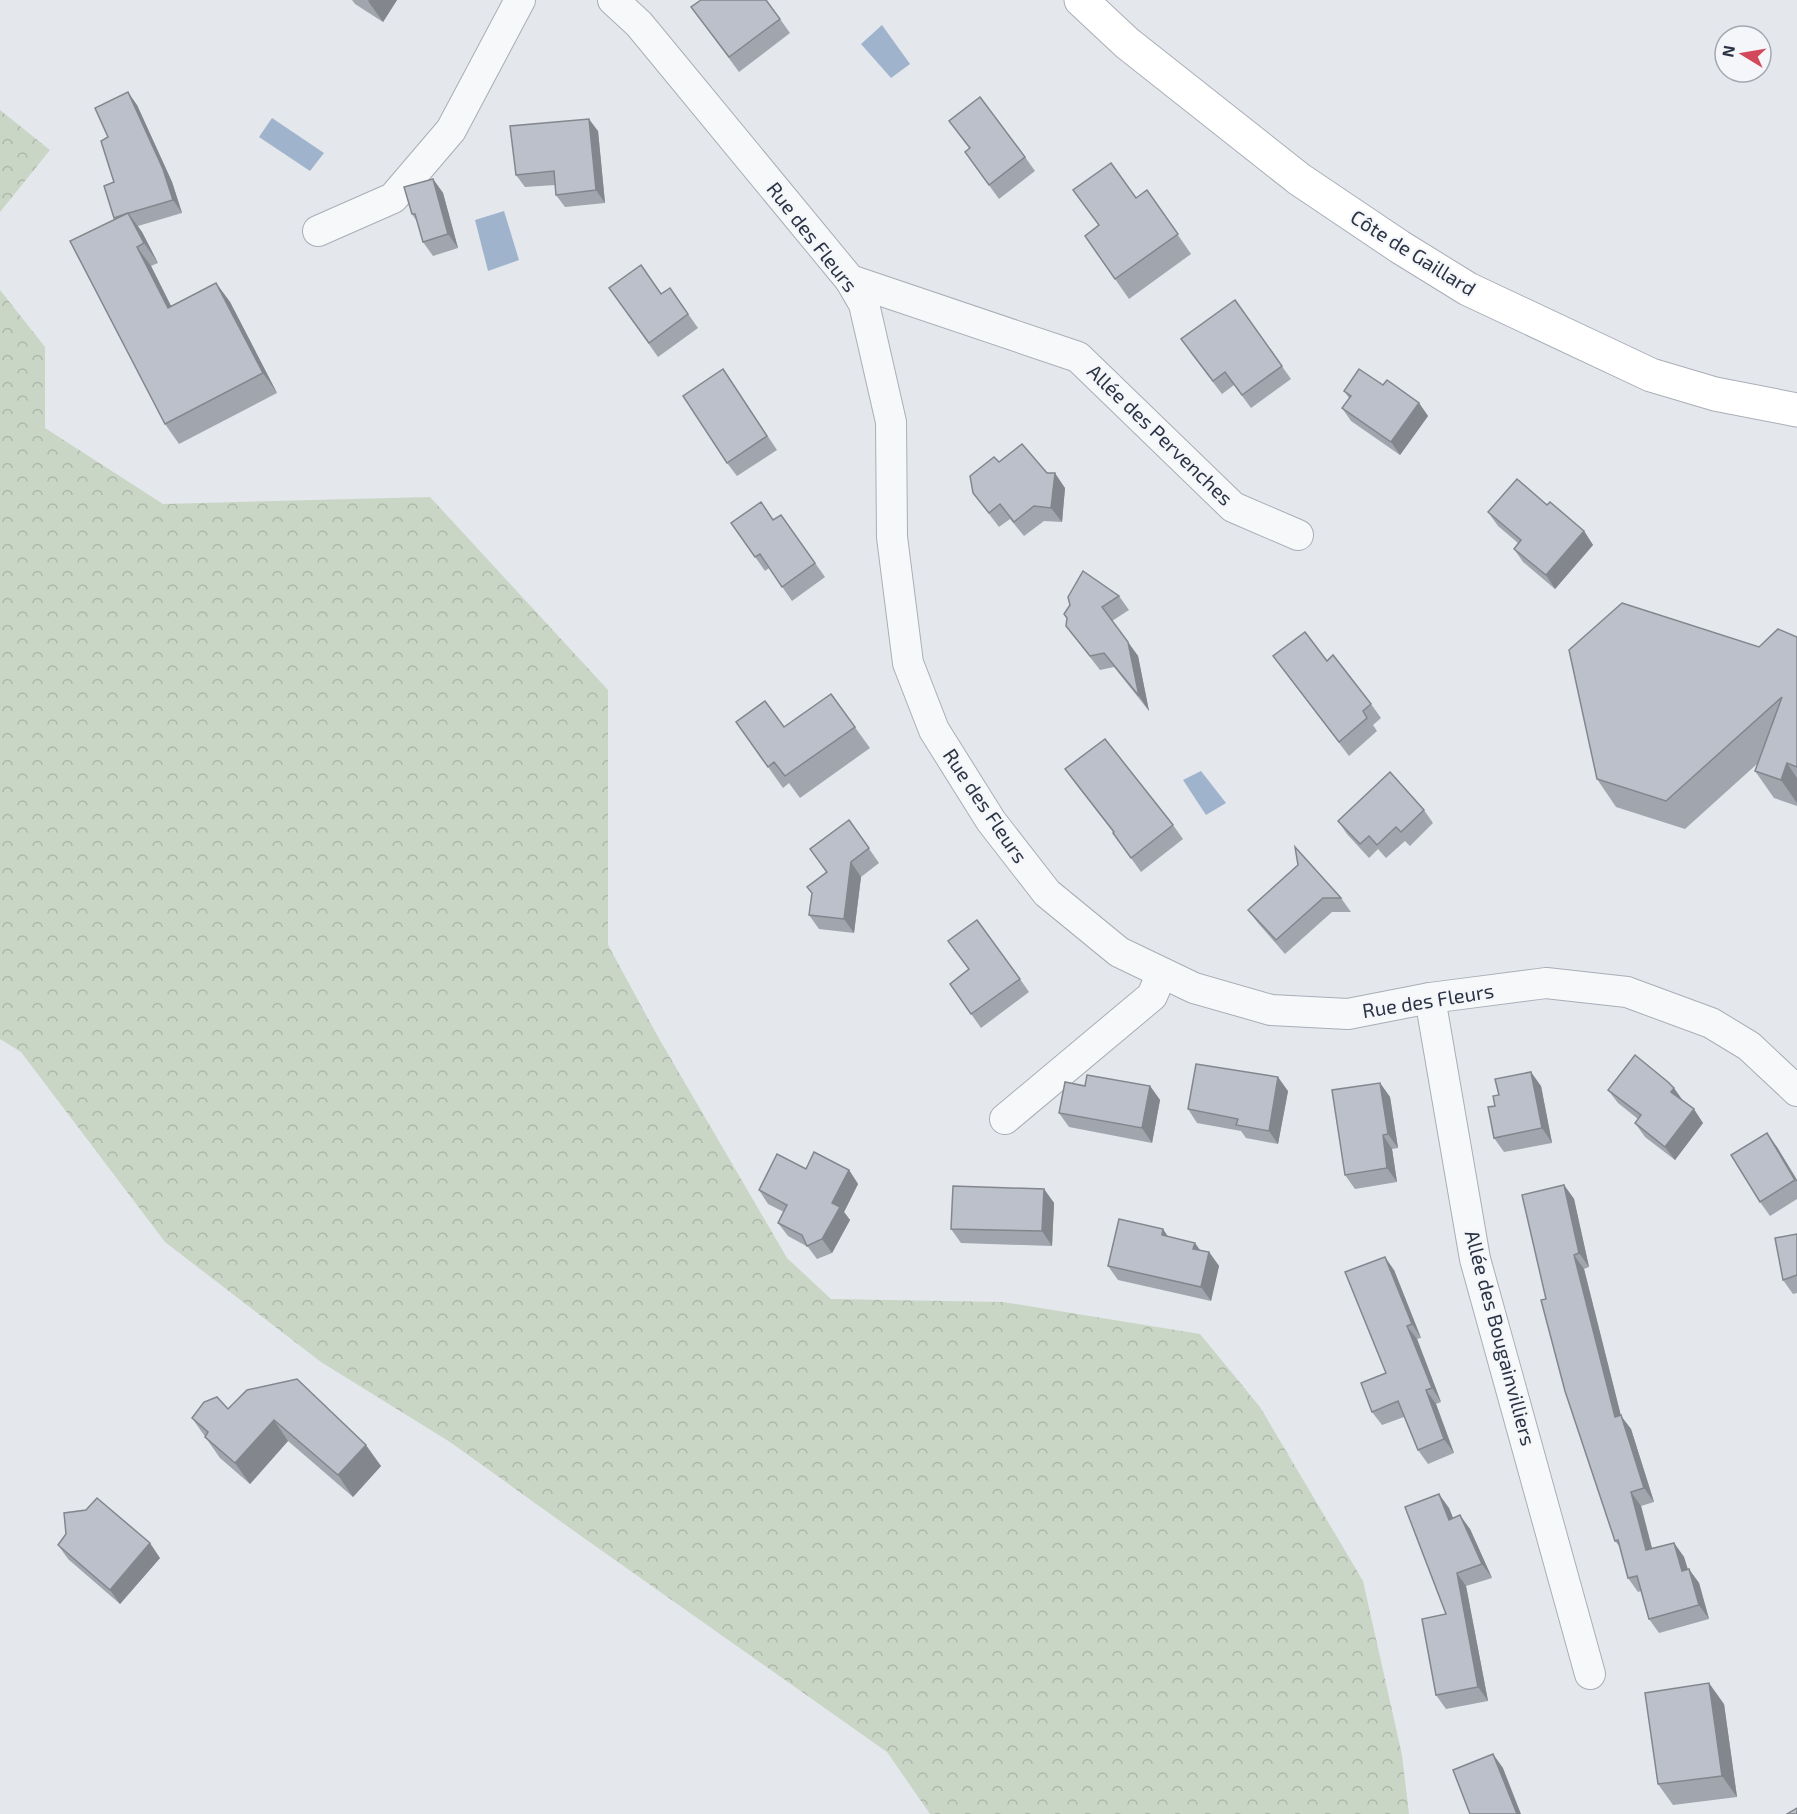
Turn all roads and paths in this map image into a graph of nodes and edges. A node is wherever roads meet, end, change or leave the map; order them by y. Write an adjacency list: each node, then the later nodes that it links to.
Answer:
1 (520, 0): 4 (street)
2 (613, 0): 5 (street, Rue des Fleurs)
3 (1081, 0): 6 (street, Côte de Gaillard)
4 (318, 231)
5 (850, 280): 7 (street, Allée des Pervenches); 8 (street, Rue des Fleurs)
6 (1797, 410)
7 (1298, 535)
8 (1162, 973): 9 (street, Rue des Fleurs); 11 (street)
9 (1430, 998): 10 (street, Rue des Fleurs); 12 (street, Allée des Bougainvilliers)
10 (1797, 1090)
11 (1005, 1119)
12 (1590, 1674)

